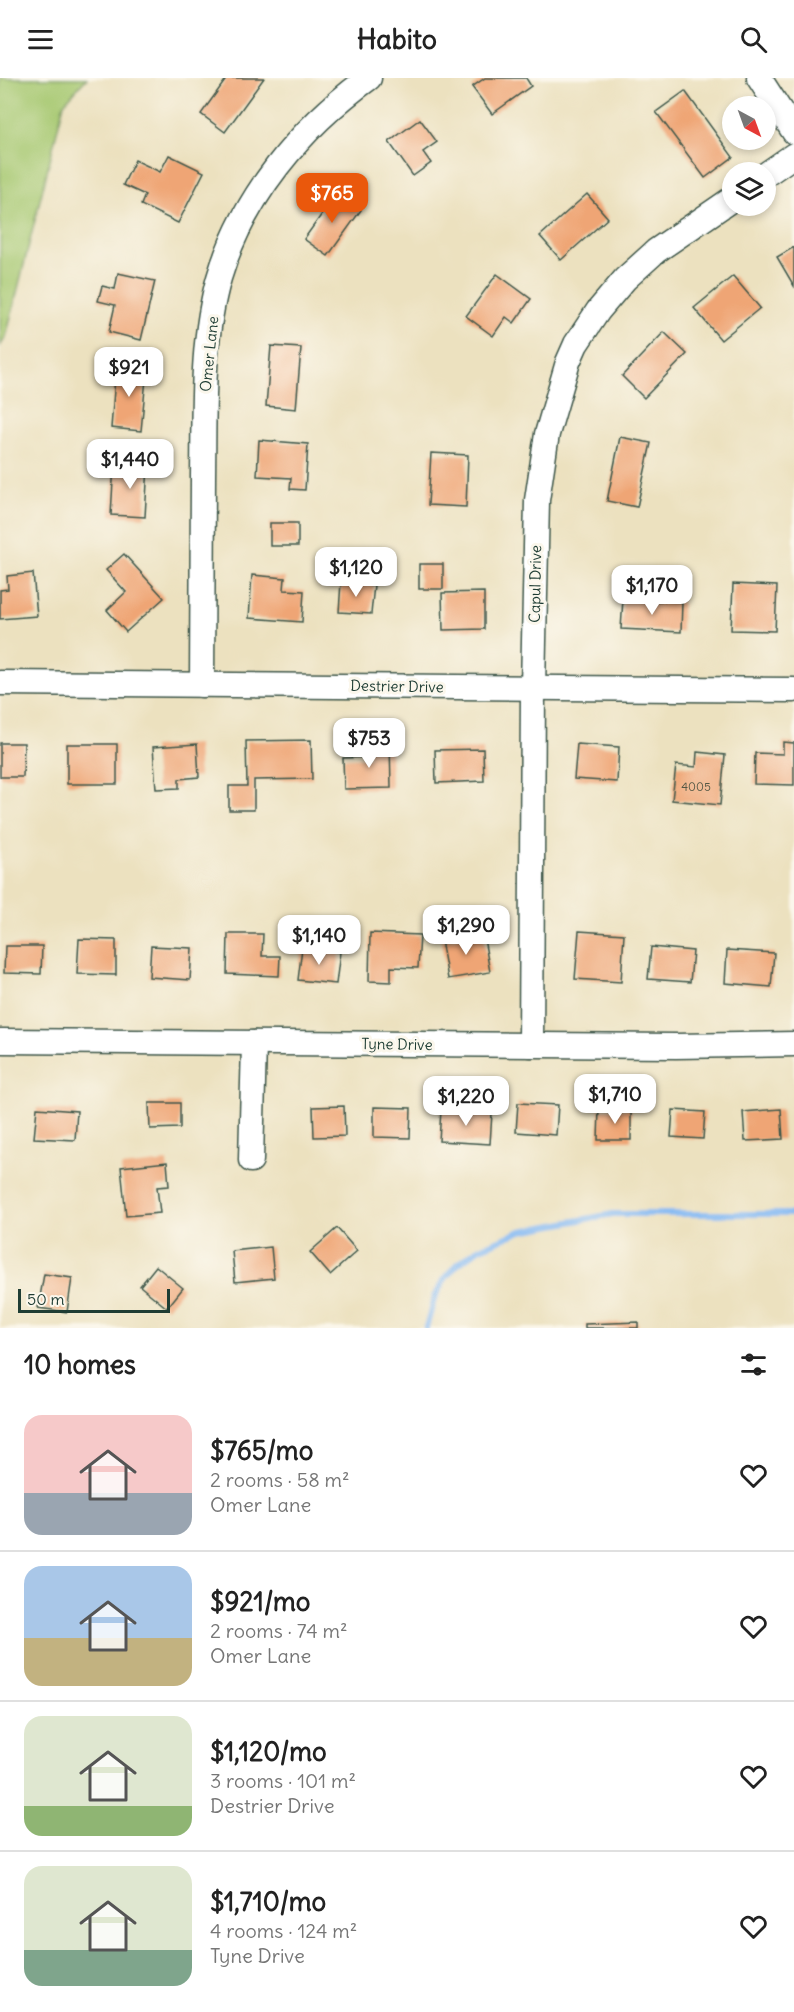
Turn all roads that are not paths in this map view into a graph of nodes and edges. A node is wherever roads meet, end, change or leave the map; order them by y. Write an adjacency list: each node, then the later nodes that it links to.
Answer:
1 (369, 78): 8 (street, Omer Lane)
2 (759, 78): 3 (street)
3 (794, 132)
4 (794, 155): 5 (street)
5 (776, 167)
6 (722, 205): 9 (street, Capul Drive)
7 (0, 683): 8 (street, Destrier Drive)
8 (202, 685): 9 (street, Destrier Drive)
9 (533, 688): 10 (street, Destrier Drive); 14 (street, Capul Drive)
10 (794, 690)
11 (0, 1041): 12 (street, Tyne Drive)
12 (254, 1043): 14 (street, Tyne Drive); 15 (street)
13 (794, 1044): 14 (street, Tyne Drive)
14 (531, 1046)
15 (251, 1160)

